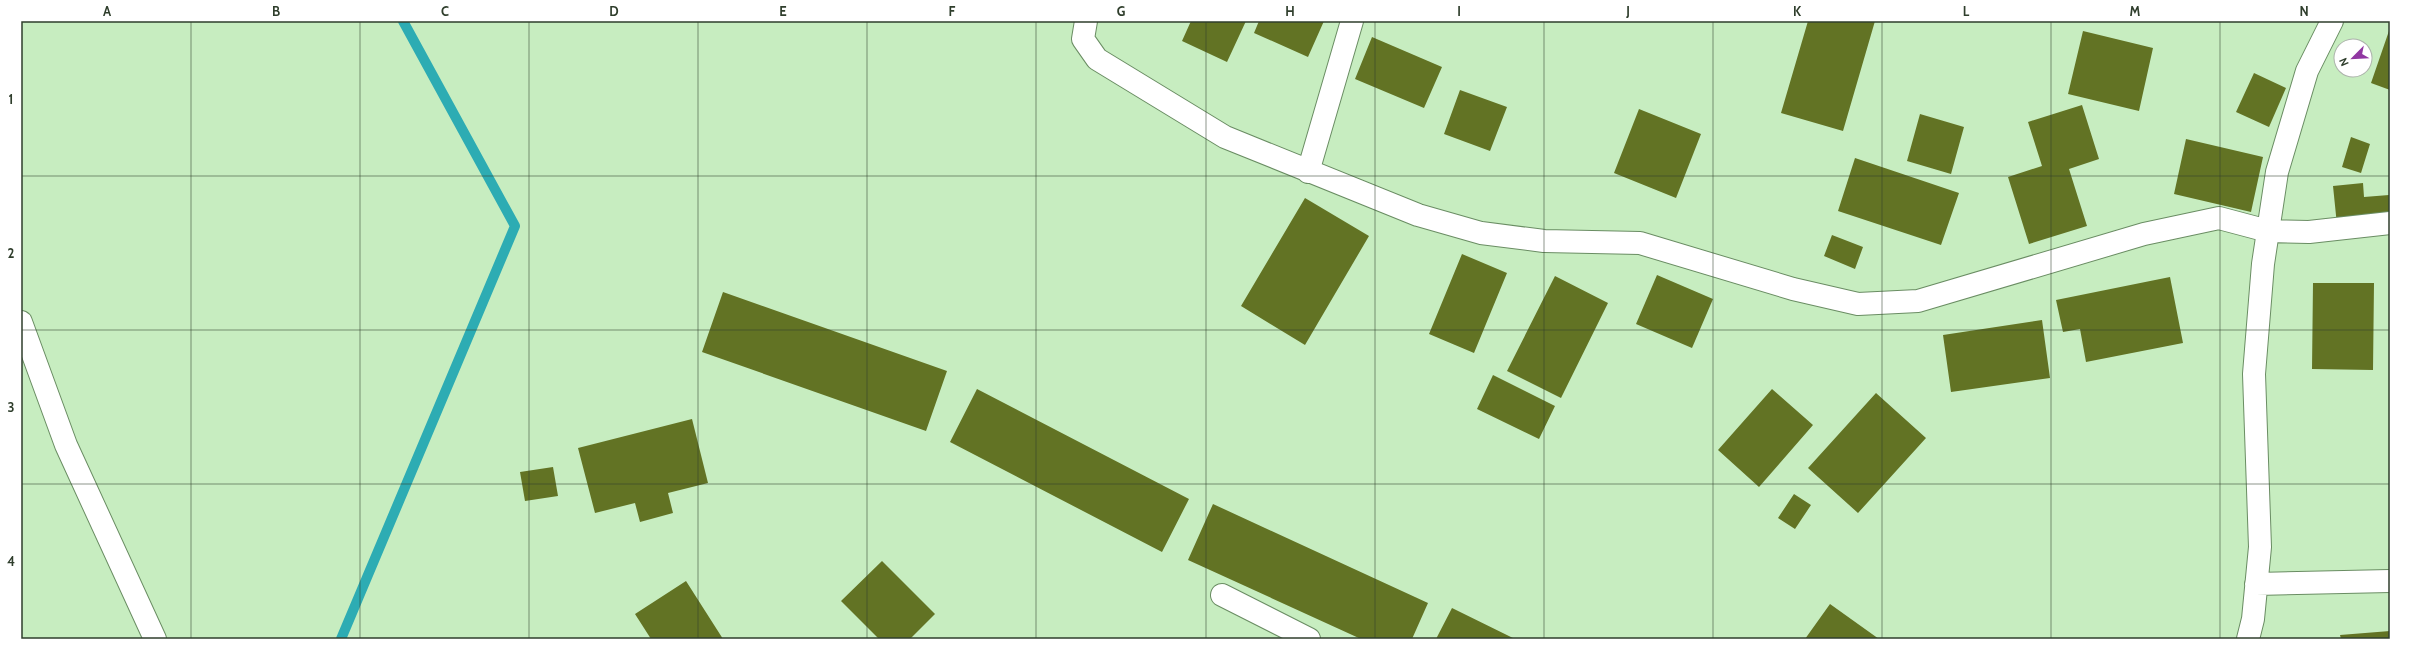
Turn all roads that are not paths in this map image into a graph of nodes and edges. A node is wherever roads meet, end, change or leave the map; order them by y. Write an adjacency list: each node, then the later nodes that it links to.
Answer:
1 (1086, 21): 4 (street)
2 (1352, 21): 4 (street)
3 (2332, 21): 6 (street)
4 (1308, 172): 6 (street)
5 (2390, 223): 6 (street)
6 (2268, 231): 9 (street)
7 (21, 322): 11 (street)
8 (2390, 581): 9 (street)
9 (2256, 584): 13 (street)
10 (1222, 595): 12 (street)
11 (155, 639)
12 (1309, 639)
13 (2248, 639)

